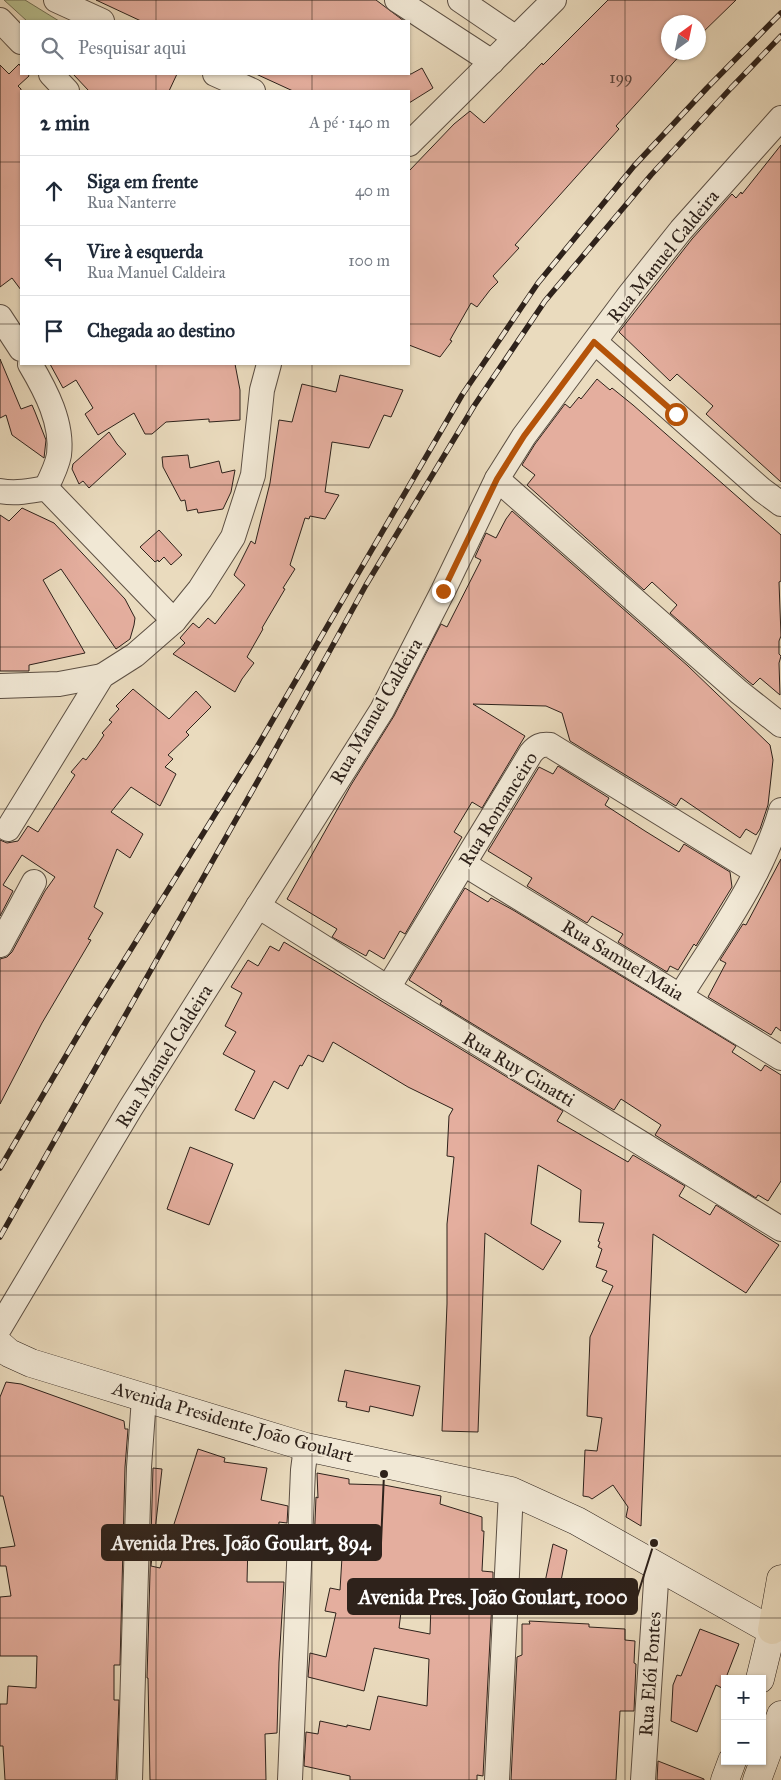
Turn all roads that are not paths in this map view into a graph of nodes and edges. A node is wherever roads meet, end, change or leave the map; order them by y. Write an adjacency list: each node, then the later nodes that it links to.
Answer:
1 (56, 0): 6 (street)
2 (397, 0): 9 (street)
3 (460, 0): 7 (street)
4 (554, 0): 7 (street)
5 (0, 20): 8 (street)
6 (100, 20)
7 (516, 38): 9 (street)
8 (20, 41)
9 (492, 62): 15 (street)
10 (53, 75): 12 (street)
11 (217, 75): 13 (street)
12 (66, 90)
13 (251, 90)
14 (781, 118): 17 (street, Rua Manuel Caldeira)
15 (410, 143)
16 (0, 317): 18 (street)
17 (594, 342): 21 (street, Rua Manuel Caldeira); 24 (street)
18 (20, 348)
19 (31, 365): 22 (street)
20 (266, 366): 25 (street)
21 (497, 479): 28 (street); 34 (street, Rua Manuel Caldeira)
22 (46, 488): 23 (street); 25 (street)
23 (0, 491)
24 (781, 504)
25 (174, 621): 26 (street)
26 (102, 676): 27 (street); 30 (street)
27 (0, 686)
28 (781, 725)
29 (781, 810): 32 (street)
30 (8, 829)
31 (464, 864): 32 (street, Rua Romanceiro); 36 (street, Rua Romanceiro); 37 (street, Rua Samuel Maia)
32 (756, 872): 37 (street)
33 (34, 882): 35 (street)
34 (258, 906): 36 (street, Rua Ruy Cinatti); 40 (street, Rua Manuel Caldeira)
35 (0, 946)
36 (388, 988): 39 (street, Rua Ruy Cinatti)
37 (681, 995): 38 (street, Rua Samuel Maia)
38 (781, 1058)
39 (781, 1229)
40 (0, 1327)
41 (3, 1351): 42 (main road, Avenida Presidente João Goulart)
42 (144, 1398): 43 (main road, Avenida Presidente João Goulart); 51 (street)
43 (306, 1446): 44 (main road, Avenida Presidente João Goulart); 52 (street)
44 (511, 1491): 45 (main road, Avenida Presidente João Goulart); 53 (street)
45 (658, 1567): 47 (main road, Avenida Presidente João Goulart); 54 (street, Rua Elói Pontes)
46 (781, 1579): 47 (main road)
47 (776, 1633): 48 (main road)
48 (761, 1675)
49 (781, 1715): 56 (main road)
50 (730, 1765): 55 (main road)
51 (130, 1780)
52 (290, 1780)
53 (497, 1780)
54 (643, 1780)
55 (724, 1780)
56 (757, 1780)

